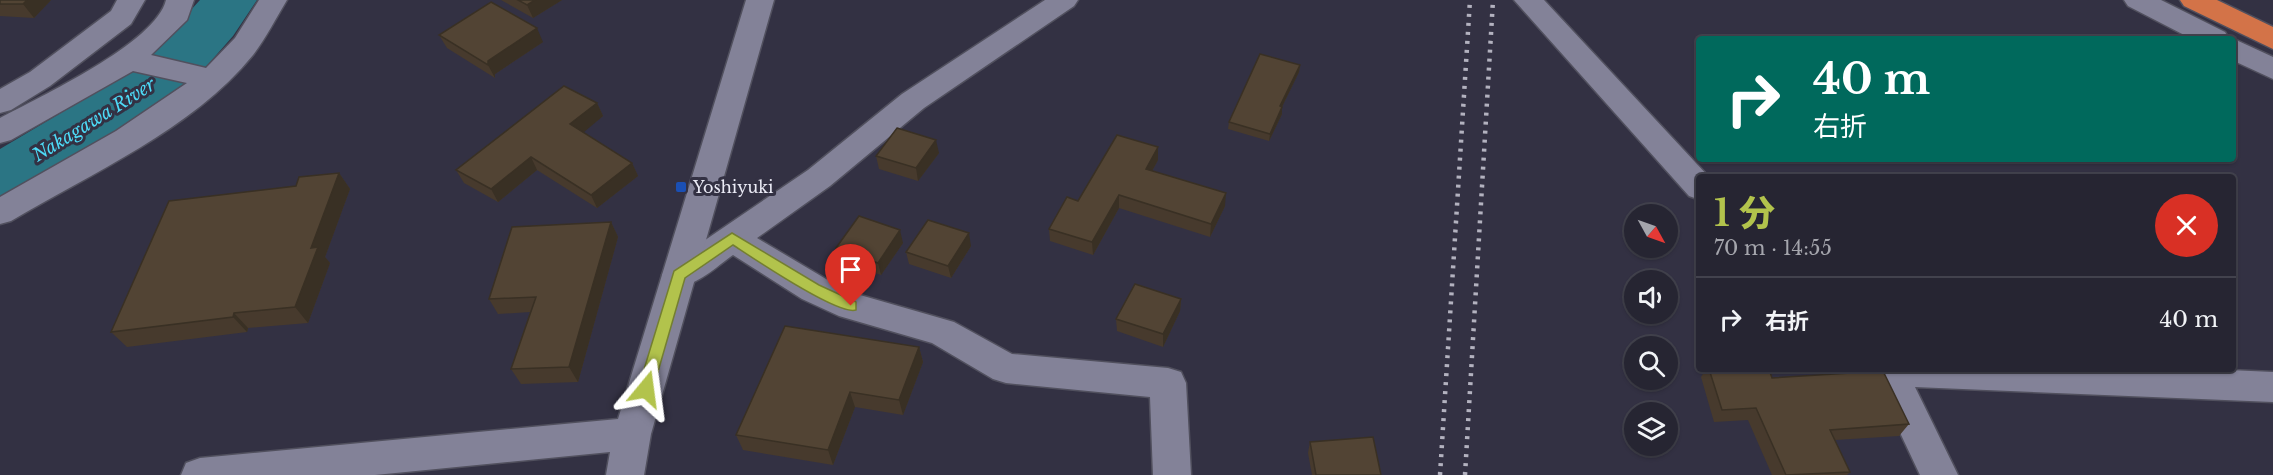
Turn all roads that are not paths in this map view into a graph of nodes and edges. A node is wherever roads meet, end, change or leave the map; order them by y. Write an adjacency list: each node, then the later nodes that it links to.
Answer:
1 (131, 0): 17 (street)
2 (180, 0): 14 (street)
3 (273, 0): 16 (street)
4 (760, 0): 22 (street)
5 (1064, 0): 21 (street)
6 (1528, 0): 19 (street)
7 (2138, 0): 11 (street)
8 (2194, 0): 12 (highway)
9 (2243, 0): 10 (highway)
10 (2273, 15)
11 (2209, 36)
12 (2273, 39)
13 (2236, 50): 15 (street)
14 (134, 61): 16 (street); 18 (street)
15 (2273, 69)
16 (207, 78): 20 (street)
17 (0, 103)
18 (0, 132)
19 (1696, 184)
20 (0, 212)
21 (732, 238): 22 (street); 29 (street)
22 (679, 275): 26 (street)
23 (1891, 372): 30 (street)
24 (1935, 372): 25 (street)
25 (2273, 387)
26 (632, 434): 27 (street); 28 (street)
27 (200, 475)
28 (625, 475)
29 (1172, 475)
30 (1939, 475)

